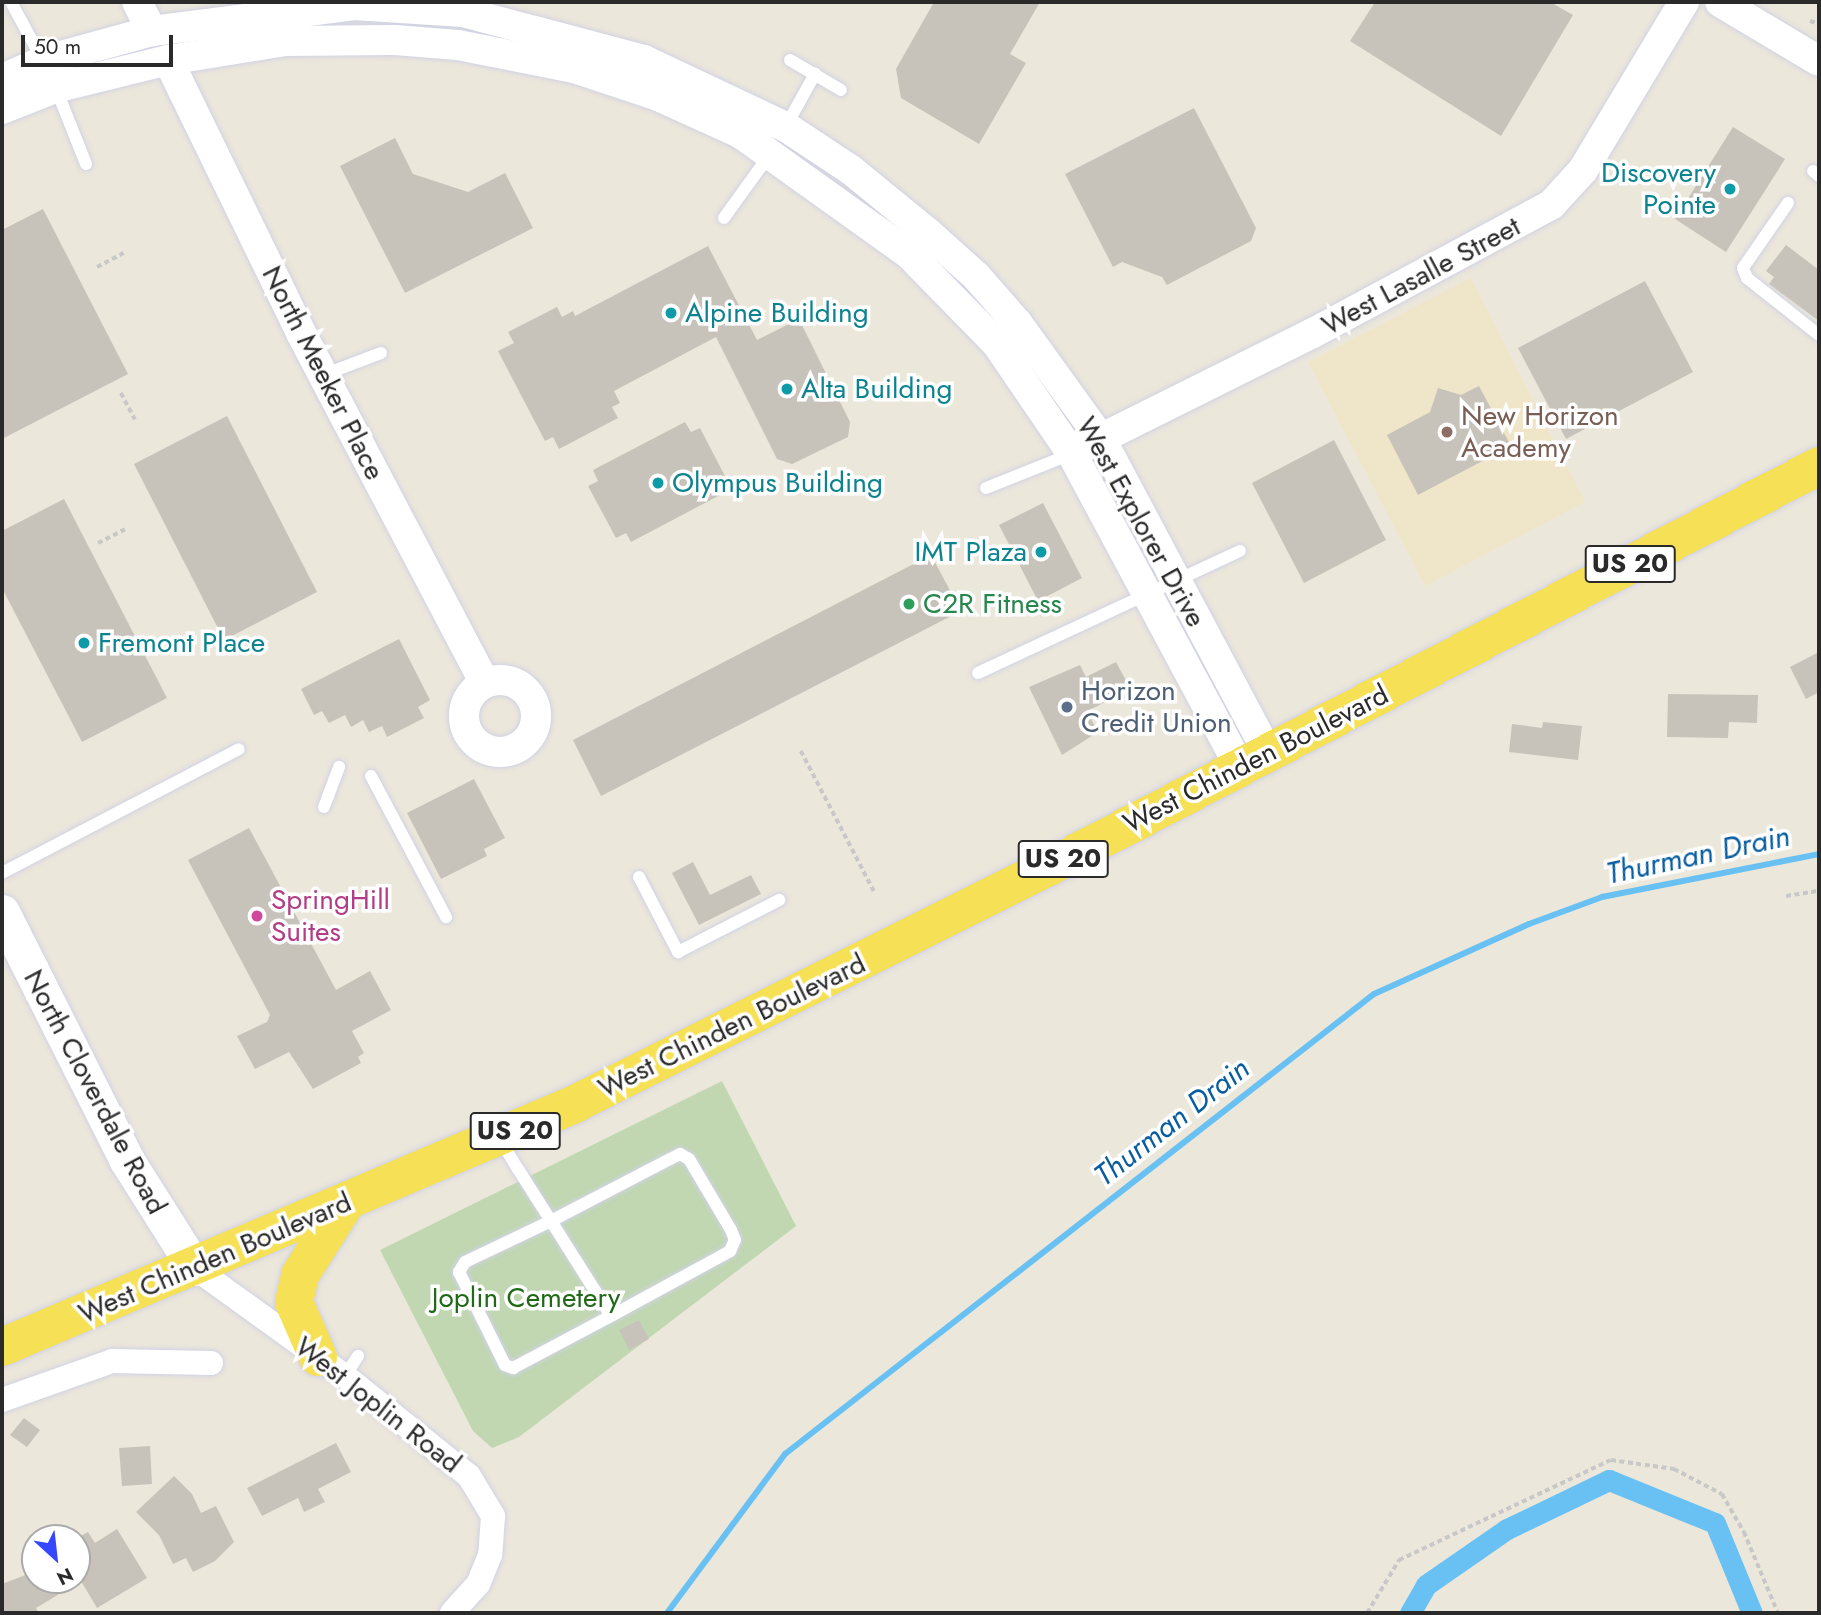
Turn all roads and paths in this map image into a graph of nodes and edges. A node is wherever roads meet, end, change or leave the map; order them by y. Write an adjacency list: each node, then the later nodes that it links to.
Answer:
1 (11, 2): 11 (lane)
2 (137, 2): 7 (street)
3 (1684, 2): 27 (street, West Lasalle Street)
4 (1720, 2): 10 (street)
5 (1810, 21): 6 (path)
6 (1819, 24)
7 (152, 31): 8 (street); 11 (street, West Explorer Drive); 16 (street, West Explorer Drive)
8 (168, 60): 11 (street, West Explorer Drive); 16 (street, West Explorer Drive); 24 (street, North Meeker Place)
9 (790, 60): 12 (lane)
10 (1819, 61)
11 (49, 75): 13 (street, West Explorer Drive); 15 (street, West Explorer Drive); 17 (lane)
12 (815, 75): 14 (lane); 16 (lane)
13 (2, 79)
14 (841, 90)
15 (2, 108)
16 (779, 140): 19 (lane); 27 (street, West Explorer Drive); 28 (street, West Explorer Drive)
17 (86, 164)
18 (1788, 203): 22 (lane)
19 (724, 218)
20 (123, 253): 21 (path)
21 (97, 267)
22 (1819, 335)
23 (381, 353): 24 (lane)
24 (323, 375): 37 (street, North Meeker Place)
25 (121, 393): 26 (path)
26 (135, 419)
27 (1101, 439): 28 (street, West Lasalle Street); 34 (street, West Explorer Drive)
28 (1072, 454): 30 (lane); 35 (street, West Explorer Drive)
29 (1819, 466): 40 (main road, West Chinden Boulevard / US 20)
30 (986, 488)
31 (125, 529): 32 (path)
32 (98, 543)
33 (1240, 551): 34 (lane)
34 (1175, 582): 35 (lane); 40 (street, West Explorer Drive)
35 (1146, 596): 36 (lane); 40 (street, West Explorer Drive)
36 (978, 673)
37 (485, 683)
38 (239, 749): 44 (lane)
39 (801, 751): 46 (path)
40 (1254, 760): 52 (main road, West Chinden Boulevard / US 20)
41 (339, 767): 43 (lane)
42 (371, 776): 51 (lane)
43 (324, 807)
44 (2, 873)
45 (639, 877): 49 (lane)
46 (874, 891)
47 (1819, 891): 48 (path)
48 (1786, 896)
49 (779, 900)
50 (2, 912): 55 (main road, North Cloverdale Road)
51 (446, 917)
52 (499, 1138): 53 (main road, West Chinden Boulevard / US 20); 54 (lane)
53 (345, 1204): 55 (main road, West Chinden Boulevard); 59 (main road)
54 (551, 1221): 56 (lane); 56 (lane); 56 (lane)
55 (195, 1268): 57 (main road, West Chinden Boulevard); 59 (street, West Joplin Road)
56 (611, 1316)
57 (2, 1347)
58 (211, 1363): 60 (street)
59 (340, 1363): 61 (street, West Joplin Road)
60 (2, 1400)
61 (452, 1613)
62 (1367, 1613): 63 (path)
63 (1778, 1613)

